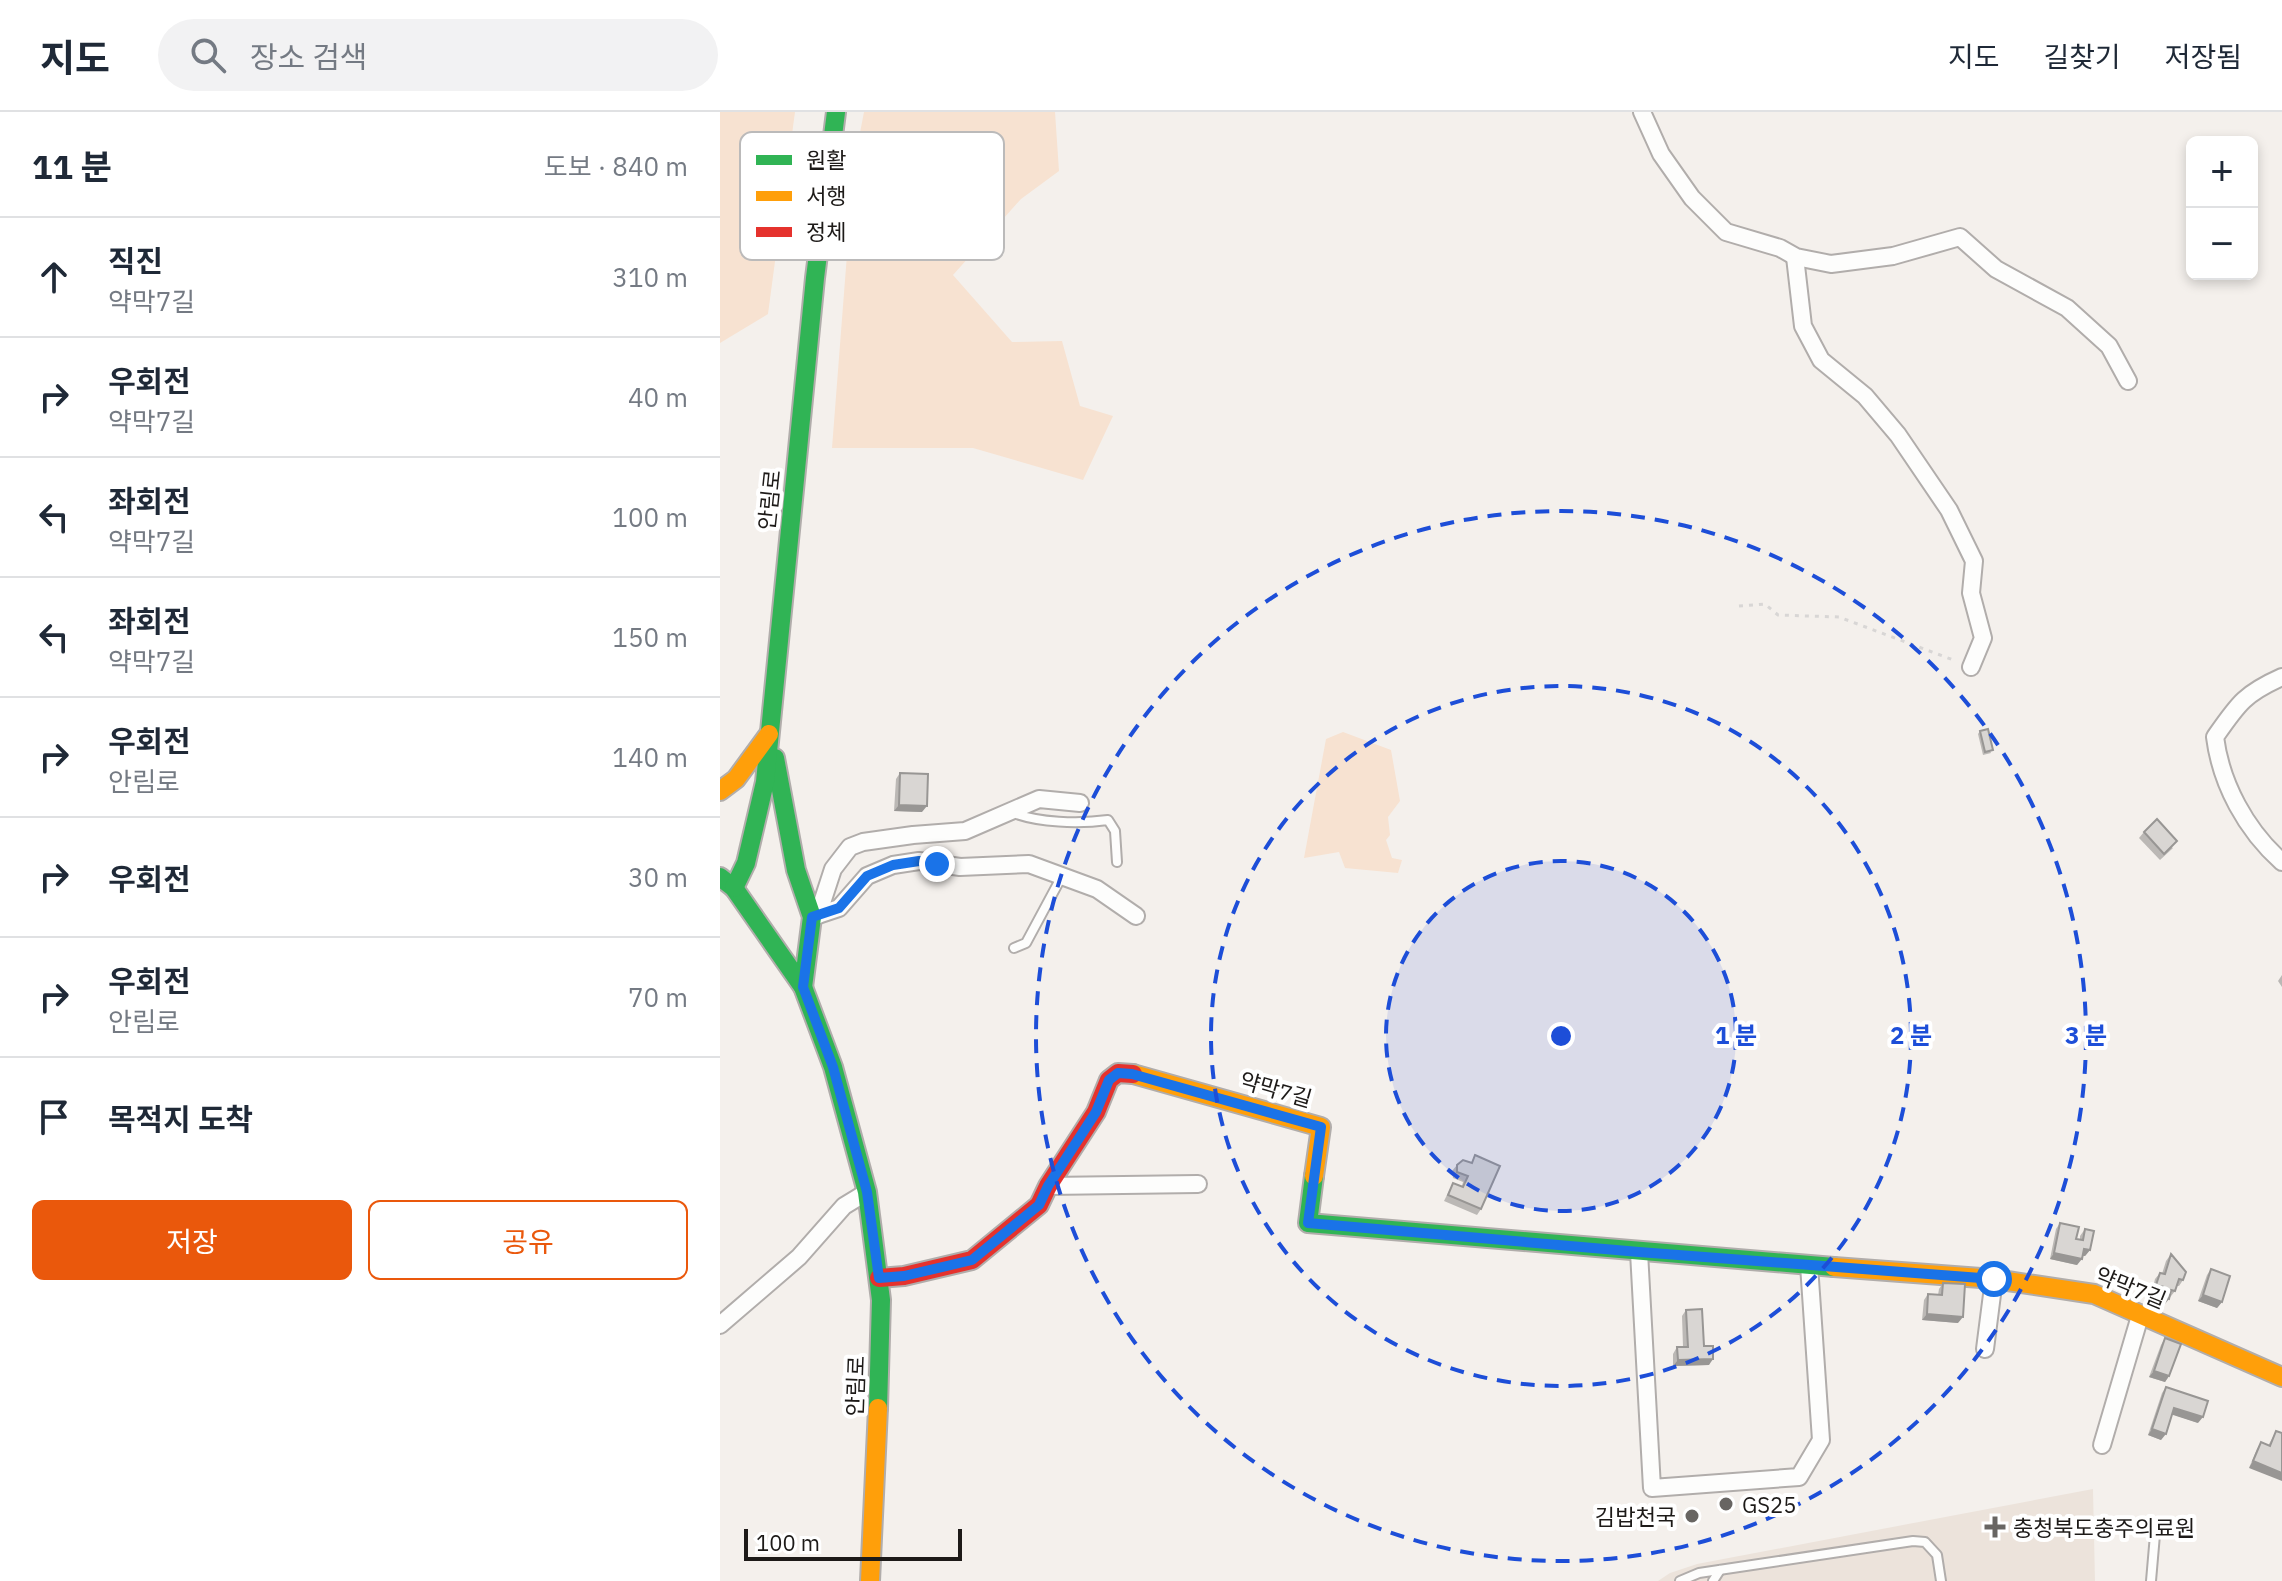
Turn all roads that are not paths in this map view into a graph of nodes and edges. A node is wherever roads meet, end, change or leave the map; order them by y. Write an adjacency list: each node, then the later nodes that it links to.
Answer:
1 (836, 112): 3 (street, 안림로)
2 (1642, 112): 4 (street)
3 (833, 132)
4 (1795, 257): 6 (street); 7 (street)
5 (817, 260): 9 (street, 안림로)
6 (2128, 381)
7 (1971, 667)
8 (2282, 677): 14 (street)
9 (770, 733): 10 (street); 16 (street, 안림로); 17 (street)
10 (720, 791)
11 (1080, 803): 12 (street)
12 (1009, 812): 13 (lane); 17 (street)
13 (1117, 862)
14 (2282, 862)
15 (1062, 876): 17 (street); 18 (street); 19 (lane)
16 (727, 882): 20 (street, 안림로)
17 (815, 916): 20 (street)
18 (1136, 916)
19 (1014, 948)
20 (803, 987): 23 (street, 안림로)
21 (1198, 1184): 22 (street)
22 (1048, 1186): 24 (street, 약막7길); 26 (street, 약막7길)
23 (867, 1192): 26 (street, 안림로); 29 (street)
24 (1639, 1252): 25 (street, 약막7길); 25 (street)
25 (1809, 1265): 27 (street, 약막7길)
26 (879, 1278): 35 (street, 안림로)
27 (1994, 1279): 28 (street, 약막7길); 30 (street)
28 (2140, 1316): 31 (street, 약막7길); 32 (street)
29 (724, 1322)
30 (1985, 1349)
31 (2282, 1377)
32 (2102, 1445)
33 (2156, 1523): 39 (lane)
34 (1720, 1570): 36 (lane); 37 (lane); 38 (lane)
35 (870, 1581)
36 (1680, 1581)
37 (1713, 1581)
38 (1941, 1581)
39 (2151, 1581)

